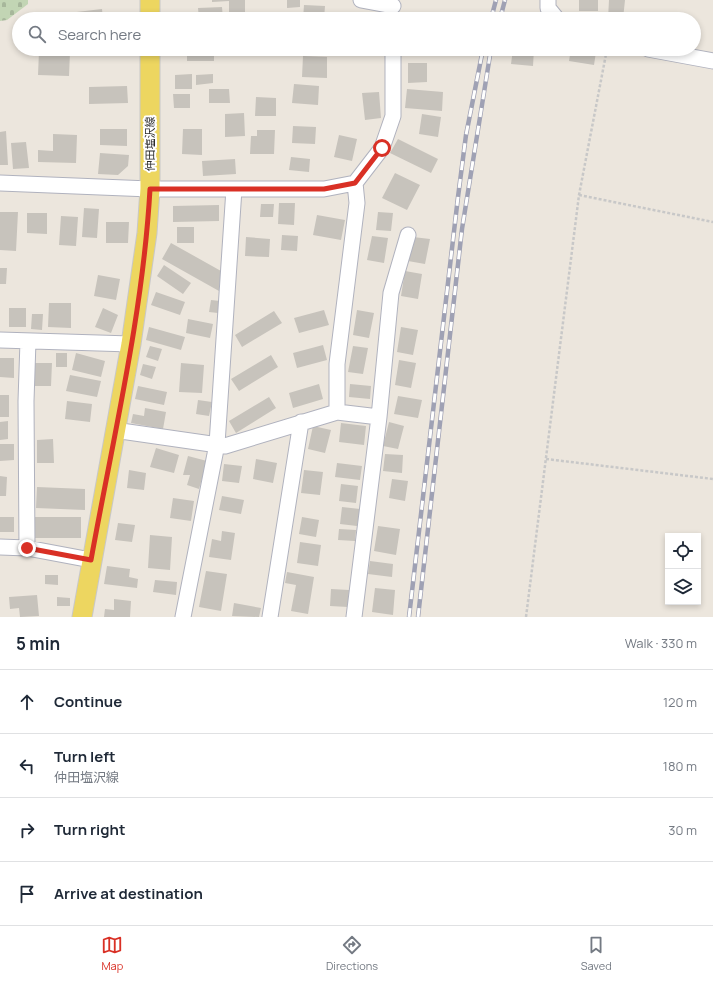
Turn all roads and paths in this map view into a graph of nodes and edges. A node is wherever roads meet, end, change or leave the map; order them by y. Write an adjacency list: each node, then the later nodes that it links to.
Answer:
1 (150, 0): 5 (main road)
2 (361, 0): 4 (street)
3 (548, 0): 6 (street)
4 (394, 8)
5 (150, 12)
6 (551, 12)
7 (150, 56): 14 (main road, 仲田塩沢線)
8 (393, 56): 13 (street)
9 (605, 56): 16 (path)
10 (686, 56): 11 (street)
11 (713, 61)
12 (0, 183): 14 (street)
13 (355, 183): 15 (street); 22 (street)
14 (150, 189): 15 (street); 21 (main road, 仲田塩沢線)
15 (234, 189): 26 (street)
16 (579, 195): 17 (path); 27 (path)
17 (713, 222)
18 (408, 235): 23 (street)
19 (0, 340): 20 (street)
20 (28, 341): 21 (street); 30 (street)
21 (131, 344): 25 (main road, 仲田塩沢線)
22 (337, 412): 23 (street); 24 (street)
23 (379, 417): 35 (street)
24 (301, 422): 26 (street); 34 (street)
25 (114, 430): 26 (street); 31 (main road, 仲田塩沢線)
26 (217, 444): 33 (street)
27 (546, 459): 28 (path); 36 (path)
28 (713, 479)
29 (0, 547): 30 (street)
30 (27, 548): 31 (street)
31 (91, 560): 32 (main road, 仲田塩沢線)
32 (82, 617)
33 (183, 617)
34 (270, 617)
35 (354, 617)
36 (526, 617)

